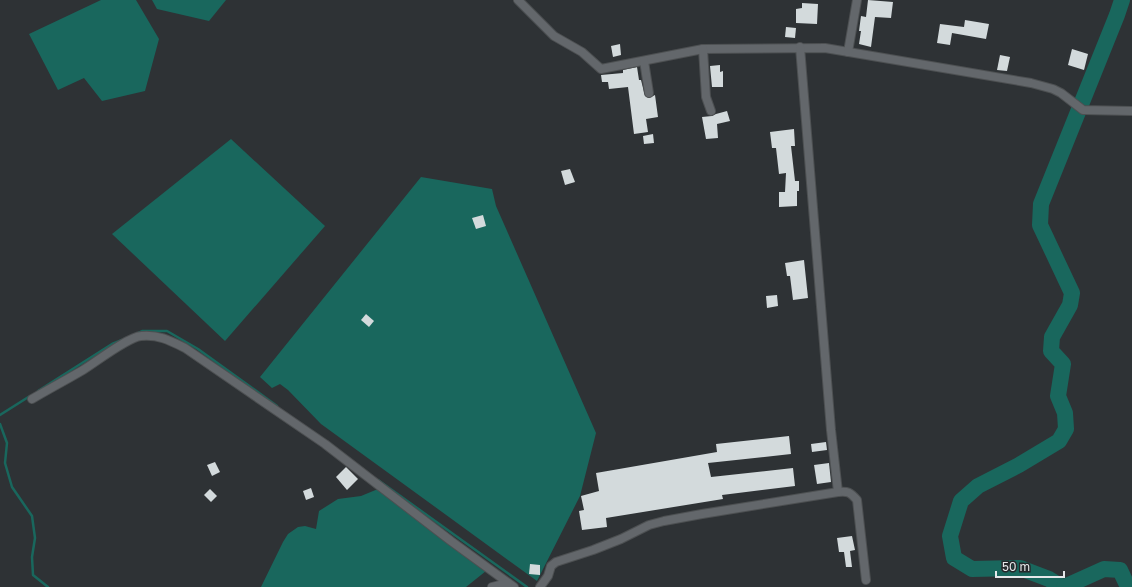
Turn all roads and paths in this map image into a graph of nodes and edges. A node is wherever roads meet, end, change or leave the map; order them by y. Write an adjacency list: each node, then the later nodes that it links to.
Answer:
1 (518, 0): 6 (street)
2 (857, 0): 5 (street)
3 (800, 47): 4 (street); 5 (street); 11 (street)
4 (703, 49): 6 (street); 8 (street)
5 (848, 52): 9 (street)
6 (644, 60): 7 (street)
7 (648, 93)
8 (711, 111)
9 (1132, 111)
10 (32, 399): 13 (street)
11 (838, 492): 12 (street); 15 (street)
12 (866, 580)
13 (511, 585): 14 (street)
14 (492, 587)
15 (540, 587)

